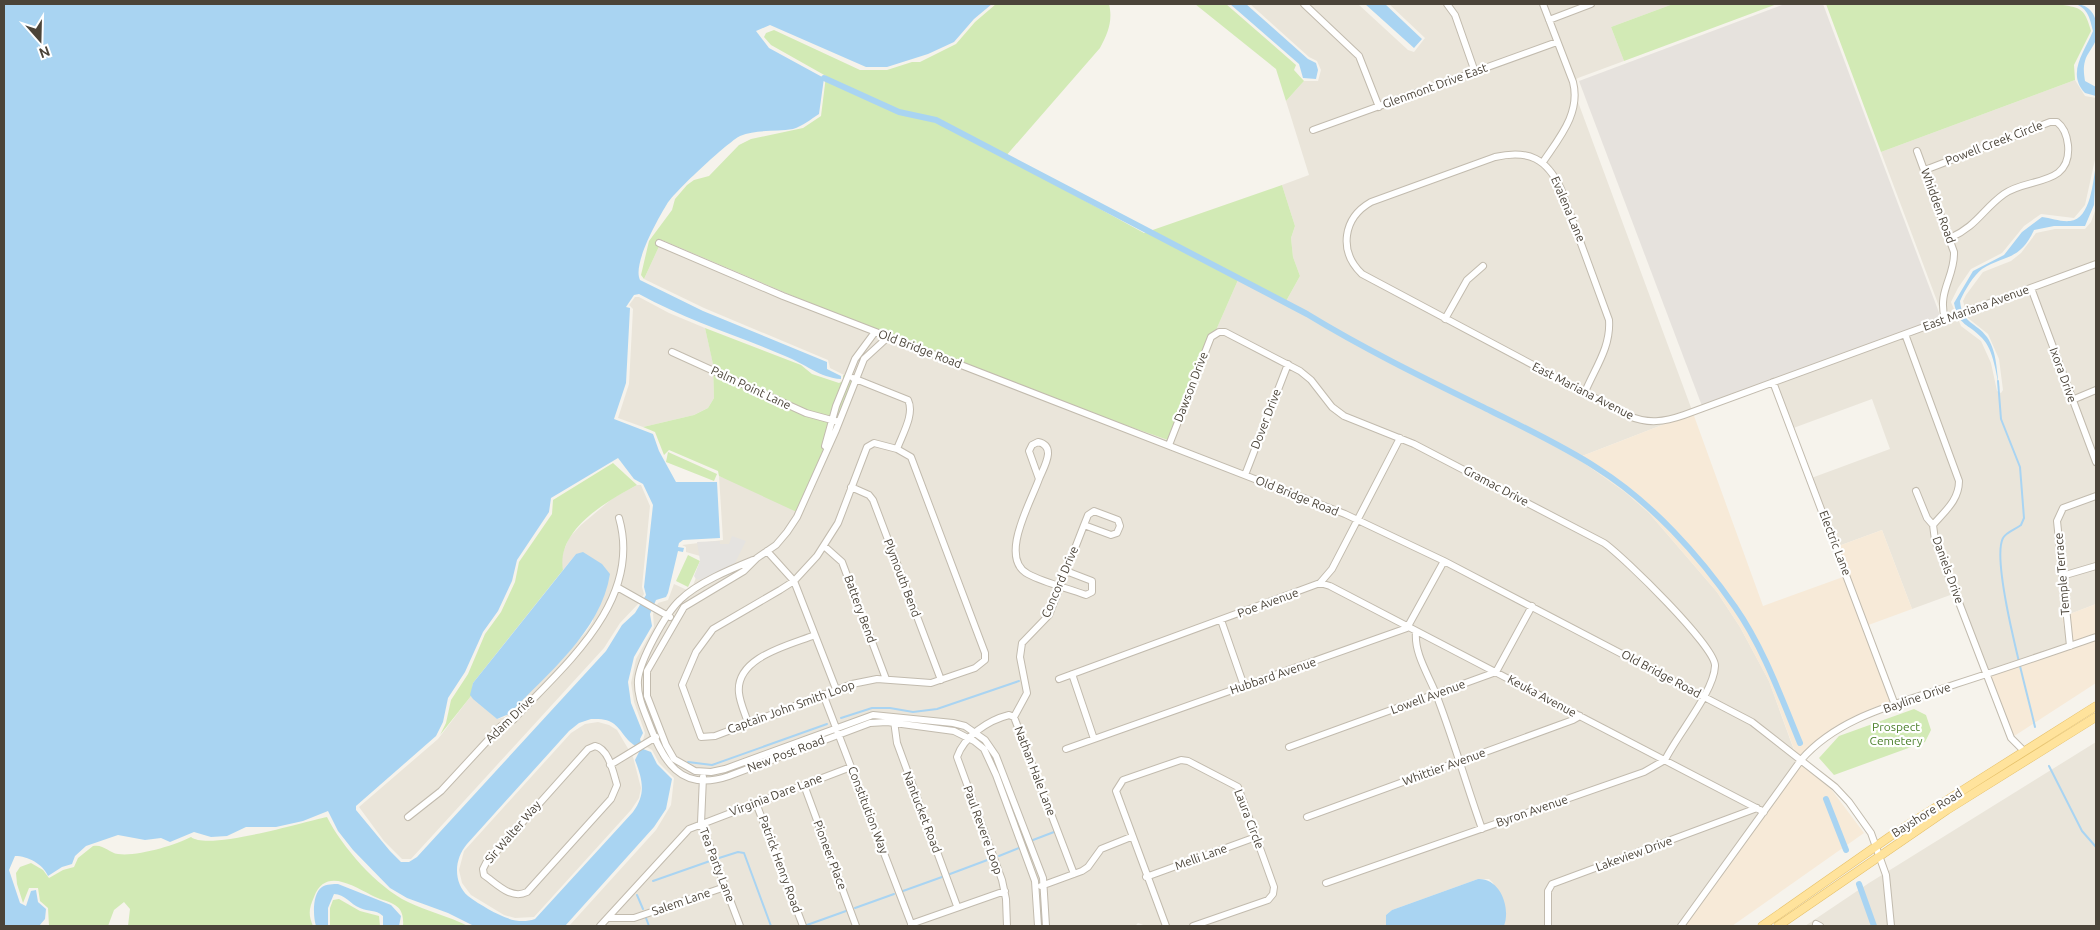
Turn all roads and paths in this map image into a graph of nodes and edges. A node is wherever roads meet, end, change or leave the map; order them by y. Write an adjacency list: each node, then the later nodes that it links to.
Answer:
1 (1304, 4): 8 (street)
2 (1447, 4): 7 (street)
3 (1543, 4): 5 (street, Evalena Lane)
4 (1591, 4): 5 (street)
5 (1549, 20): 6 (street, Evalena Lane)
6 (1557, 42): 7 (street, Glenmont Drive East); 11 (street, Evalena Lane)
7 (1475, 72): 8 (street, Glenmont Drive East)
8 (1379, 107): 9 (street, Glenmont Drive East)
9 (1313, 130)
10 (1917, 151): 12 (street, Whidden Road)
11 (1543, 162): 18 (street, East Mariana Avenue); 30 (street, Evalena Lane)
12 (1925, 170): 13 (street, Whidden Road); 13 (street, Powell Creek Circle)
13 (1950, 238): 19 (street, Whidden Road)
14 (659, 243): 20 (street, Old Bridge Road)
15 (2096, 264): 17 (street, East Mariana Avenue)
16 (1483, 266): 18 (street)
17 (2031, 288): 19 (street, East Mariana Avenue); 31 (street, Ixora Drive)
18 (1445, 319): 30 (street, East Mariana Avenue)
19 (1945, 319): 22 (street, East Mariana Avenue)
20 (875, 332): 23 (street, Old Bridge Road); 26 (street)
21 (1218, 332): 25 (street, Gramac Drive); 35 (street, Dawson Drive)
22 (1905, 334): 28 (street, East Mariana Avenue); 47 (street, Daniels Drive)
23 (888, 336): 27 (street, New Post Road); 35 (street, Old Bridge Road)
24 (672, 352): 32 (street, Palm Point Lane)
25 (1288, 364): 34 (street, Gramac Drive); 39 (street, Dover Drive)
26 (848, 376): 27 (street); 32 (street)
27 (856, 379): 33 (street, New Post Road); 36 (street)
28 (1774, 382): 30 (street, East Mariana Avenue); 79 (street, Electric Lane)
29 (2096, 390): 31 (street)
30 (1585, 392)
31 (2072, 400): 37 (street, Ixora Drive)
32 (831, 420): 33 (street, Palm Point Lane); 38 (street)
33 (839, 422): 38 (street, New Post Road)
34 (1400, 438): 45 (street); 78 (street, Gramac Drive)
35 (1169, 445): 39 (street, Old Bridge Road)
36 (896, 449): 41 (street, Captain John Smith Loop); 73 (street, Captain John Smith Loop)
37 (2096, 462)
38 (821, 463): 49 (street, New Post Road)
39 (1244, 475): 45 (street, Old Bridge Road)
40 (1039, 479): 40 (street); 57 (street)
41 (851, 486): 48 (street, Captain John Smith Loop); 73 (street, Plymouth Bend)
42 (1916, 491): 47 (street)
43 (2096, 496): 54 (street, Temple Terrace)
44 (619, 518): 58 (street, Adam Drive)
45 (1357, 520): 51 (street, Old Bridge Road); 56 (street)
46 (1084, 525): 46 (street); 53 (street, Concord Drive)
47 (1932, 525): 70 (street, Daniels Drive)
48 (824, 546): 55 (street, Captain John Smith Loop); 71 (street, Battery Bend)
49 (767, 551): 50 (street, New Post Road); 55 (street)
50 (757, 558): 60 (street, New Post Road); 62 (street, New Post Road)
51 (1444, 561): 59 (street, Old Bridge Road); 63 (street)
52 (2096, 566): 54 (street)
53 (1066, 571): 57 (street, Concord Drive); 57 (street)
54 (2062, 576): 67 (street, Temple Terrace)
55 (794, 581): 65 (street); 86 (street, Captain John Smith Loop)
56 (1320, 583): 61 (street, Poe Avenue); 63 (street, Keuka Avenue)
57 (1060, 585): 84 (street, Concord Drive)
58 (617, 587): 60 (street); 110 (street, Adam Drive)
59 (1532, 606): 68 (street); 78 (street, Old Bridge Road)
60 (668, 616): 62 (street); 92 (street, New Post Road)
61 (1221, 620): 69 (street, Poe Avenue); 74 (street)
62 (675, 621): 90 (street, New Post Road)
63 (1407, 628): 64 (street, Keuka Avenue); 74 (street, Hubbard Avenue)
64 (1416, 632): 68 (street, Keuka Avenue); 77 (street)
65 (815, 634): 75 (street); 86 (street)
66 (2096, 637): 67 (street, Bayline Drive)
67 (2070, 646): 70 (street, Bayline Drive)
68 (1496, 672): 77 (street, Lowell Avenue); 83 (street, Keuka Avenue)
69 (1072, 674): 72 (street, Poe Avenue); 94 (street)
70 (1986, 674): 79 (street, Bayline Drive); 97 (street, Daniels Drive)
71 (886, 679): 73 (street, Captain John Smith Loop); 75 (street, Captain John Smith Loop)
72 (1059, 679)
73 (941, 680)
74 (1244, 686): 94 (street, Hubbard Avenue)
75 (836, 689): 76 (street, Captain John Smith Loop)
76 (823, 694): 86 (street, Captain John Smith Loop); 88 (street, Constitution Way)
77 (1436, 694): 95 (street, Lowell Avenue); 100 (street)
78 (1704, 696): 98 (street, Byron Avenue); 99 (street, Old Bridge Road)
79 (1895, 705): 99 (street, Bayline Drive)
80 (2096, 706): 97 (main road, Bayshore Road)
81 (2096, 713): 91 (main road)
82 (894, 716): 87 (street, Nantucket Road); 88 (street, New Post Road); 89 (street, New Post Road)
83 (1580, 716): 98 (street, Keuka Avenue); 100 (street, Whittier Avenue)
84 (1014, 717): 89 (street, Nathan Hale Lane); 117 (street, Nathan Hale Lane)
85 (2096, 717): 91 (main road, Bayshore Road)
86 (748, 723)
87 (894, 723): 88 (street, New Post Road); 93 (street, New Post Road); 124 (street, Nantucket Road)
88 (838, 731): 102 (street, Constitution Way); 103 (street, New Post Road); 104 (street, New Post Road)
89 (976, 733): 93 (street, Nathan Hale Lane); 121 (street, New Post Road)
90 (661, 734): 92 (street); 103 (street, New Post Road)
91 (2068, 735): 116 (main road, Bayshore Road)
92 (654, 738): 101 (street); 104 (street, New Post Road)
93 (971, 738): 120 (street, New Post Road); 123 (street, Paul Revere Loop)
94 (1094, 739): 96 (street, Hubbard Avenue)
95 (1289, 747)
96 (1066, 749)
97 (2024, 751): 115 (main road, Bayshore Road)
98 (1665, 760): 107 (street, Keuka Avenue); 112 (street, Byron Avenue)
99 (1802, 760): 108 (street, Bayline Drive); 115 (street, Old Bridge Road)
100 (1459, 762): 109 (street, Whittier Avenue); 112 (street)
101 (610, 765): 101 (street, Sir Walter Way)
102 (851, 767): 105 (street, Virginia Dare Lane); 126 (street, Constitution Way)
103 (704, 773): 104 (street, Tea Party Lane)
104 (702, 780): 111 (street, Tea Party Lane)
105 (804, 785): 106 (street, Virginia Dare Lane); 130 (street, Pioneer Place)
106 (756, 802): 111 (street, Virginia Dare Lane); 129 (street, Patrick Henry Road)
107 (1757, 808): 108 (street, Keuka Avenue); 136 (street, Lakeview Drive)
108 (1764, 812): 137 (street, Bayline Drive)
109 (1307, 816)
110 (408, 817)
111 (701, 823): 122 (street, Tea Party Lane); 125 (street)
112 (1482, 829): 119 (street, Byron Avenue)
113 (1131, 837): 114 (street, Laura Circle); 117 (street); 118 (street, Laura Circle)
114 (1256, 837): 118 (street, Melli Lane); 135 (street, Laura Circle)
115 (1875, 846): 116 (street, Old Bridge Road); 138 (main road, Bayshore Road)
116 (1879, 855): 139 (main road, Bayshore Road); 140 (street, Old Bridge Road)
117 (1074, 874): 121 (street)
118 (1146, 877): 134 (street, Laura Circle)
119 (1326, 883)
120 (1036, 886): 121 (street); 132 (street, New Post Road)
121 (1045, 886): 133 (street, New Post Road)
122 (725, 887): 125 (street, Salem Lane); 128 (street, Tea Party Lane)
123 (1005, 891): 124 (street); 131 (street, Paul Revere Loop)
124 (958, 906): 126 (street)
125 (608, 918): 127 (street)
126 (911, 925)
127 (600, 926)
128 (740, 926)
129 (803, 926)
130 (856, 926)
131 (1007, 926)
132 (1038, 926)
133 (1046, 926)
134 (1166, 926)
135 (1193, 926)
136 (1548, 926)
137 (1681, 926)
138 (1762, 926)
139 (1778, 926)
140 (1892, 926)

